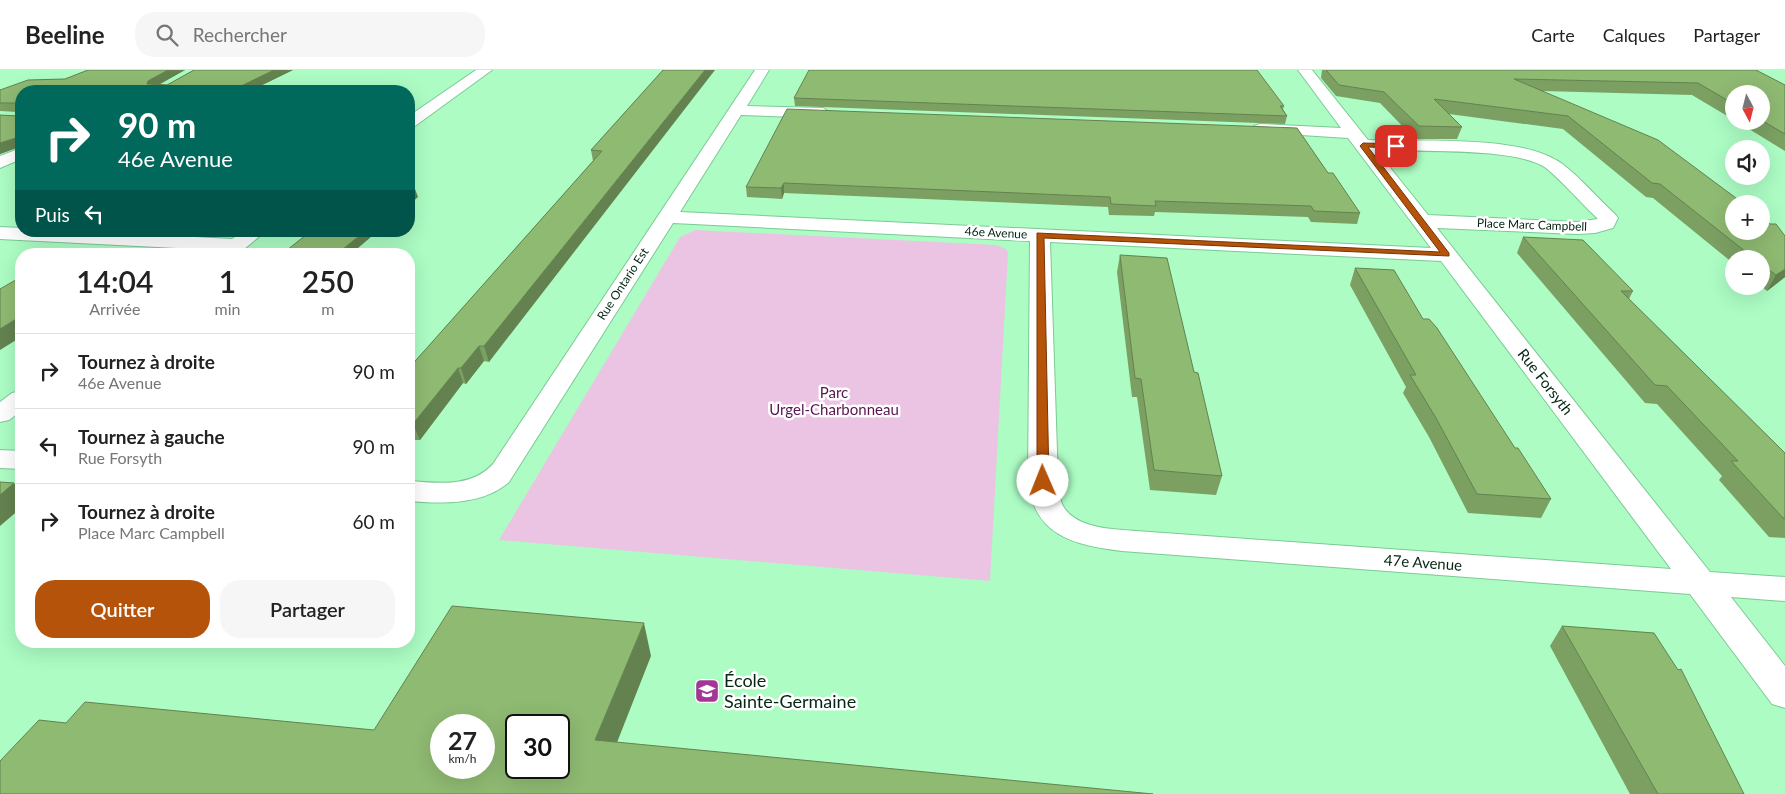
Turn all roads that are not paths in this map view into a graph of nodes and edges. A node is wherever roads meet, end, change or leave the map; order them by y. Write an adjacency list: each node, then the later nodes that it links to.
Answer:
1 (484, 70): 6 (street)
2 (762, 70): 4 (street, Rue Ontario Est)
3 (1305, 70): 8 (street, Rue Forsyth)
4 (737, 110): 5 (street); 11 (street, Rue Ontario Est)
5 (835, 113)
6 (415, 119)
7 (1248, 129): 8 (street)
8 (1358, 139): 12 (street, Rue Forsyth); 12 (street, Place Marc Campbell)
9 (15, 156): 10 (street)
10 (0, 163)
11 (666, 217): 15 (street, 46e Avenue); 25 (street, Rue Ontario Est)
12 (1422, 221): 20 (street, Rue Forsyth)
13 (0, 232): 14 (street)
14 (15, 233)
15 (1040, 235): 20 (street, 46e Avenue); 26 (street, 47e Avenue)
16 (68, 237): 18 (street)
17 (247, 237): 19 (street)
18 (216, 248)
19 (231, 248)
20 (1446, 255): 26 (street, Rue Forsyth)
21 (15, 403): 22 (street)
22 (0, 414)
23 (0, 458): 24 (street)
24 (15, 459)
25 (415, 491)
26 (1700, 582): 27 (street, 47e Avenue); 28 (street, Rue Forsyth)
27 (1785, 589)
28 (1785, 693)

